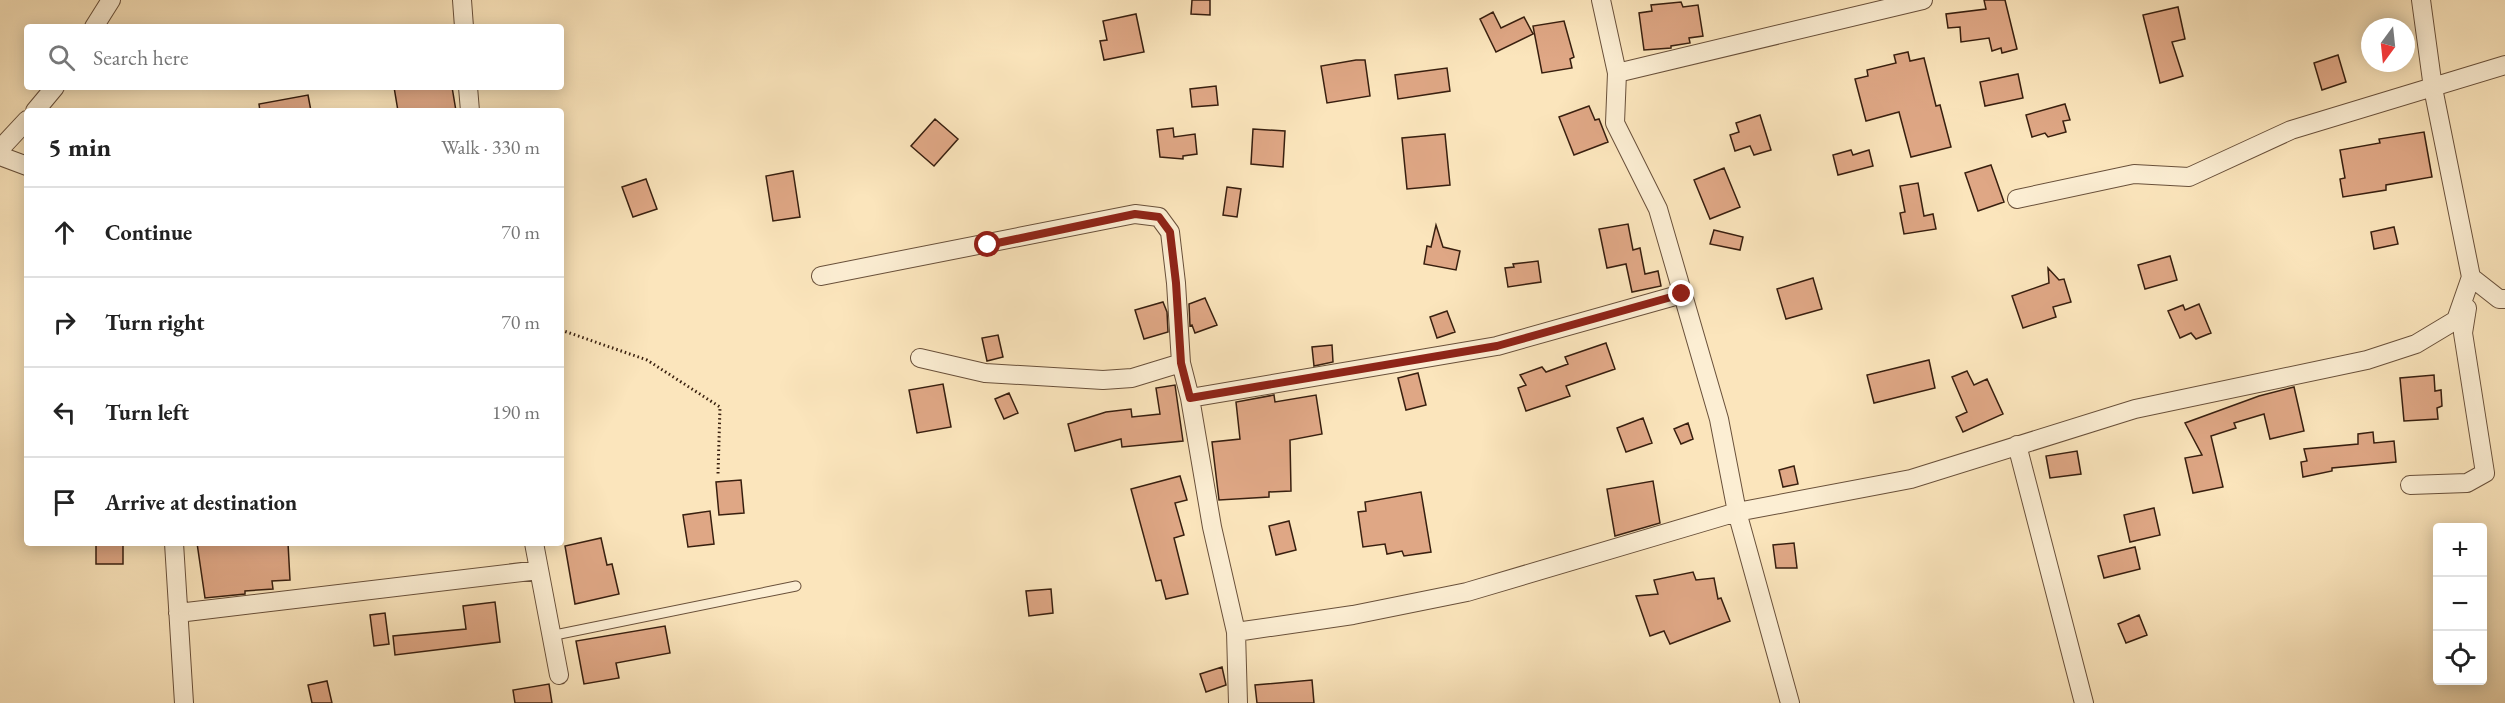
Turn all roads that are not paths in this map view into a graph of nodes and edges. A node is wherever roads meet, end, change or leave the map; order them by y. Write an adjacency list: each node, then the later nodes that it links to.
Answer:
1 (111, 0): 6 (street)
2 (462, 0): 7 (street)
3 (1601, 0): 9 (street)
4 (1923, 0): 9 (street)
5 (2421, 0): 10 (street)
6 (96, 24)
7 (464, 24)
8 (2505, 65): 10 (street)
9 (1617, 73): 22 (street)
10 (2433, 88): 19 (street); 21 (street)
11 (52, 90): 13 (street)
12 (468, 90): 14 (street)
13 (38, 108)
14 (470, 108)
15 (24, 123): 16 (street)
16 (0, 149)
17 (0, 156): 18 (street)
18 (24, 165)
19 (2017, 199)
20 (821, 276): 25 (street)
21 (2471, 276): 23 (street); 27 (street); 28 (street)
22 (1682, 294): 26 (street); 29 (street)
23 (2505, 299)
24 (920, 358): 25 (street)
25 (1181, 363): 26 (street)
26 (1190, 398): 35 (street)
27 (2017, 445): 29 (street); 41 (street)
28 (2410, 485)
29 (1737, 512): 35 (street); 40 (street)
30 (174, 546): 34 (street)
31 (535, 546): 32 (street)
32 (539, 570): 34 (street); 36 (street)
33 (796, 586): 36 (lane)
34 (178, 613): 38 (street)
35 (1236, 632): 39 (street)
36 (550, 636): 37 (street)
37 (559, 675)
38 (184, 703)
39 (1238, 703)
40 (1790, 703)
41 (2084, 703)

